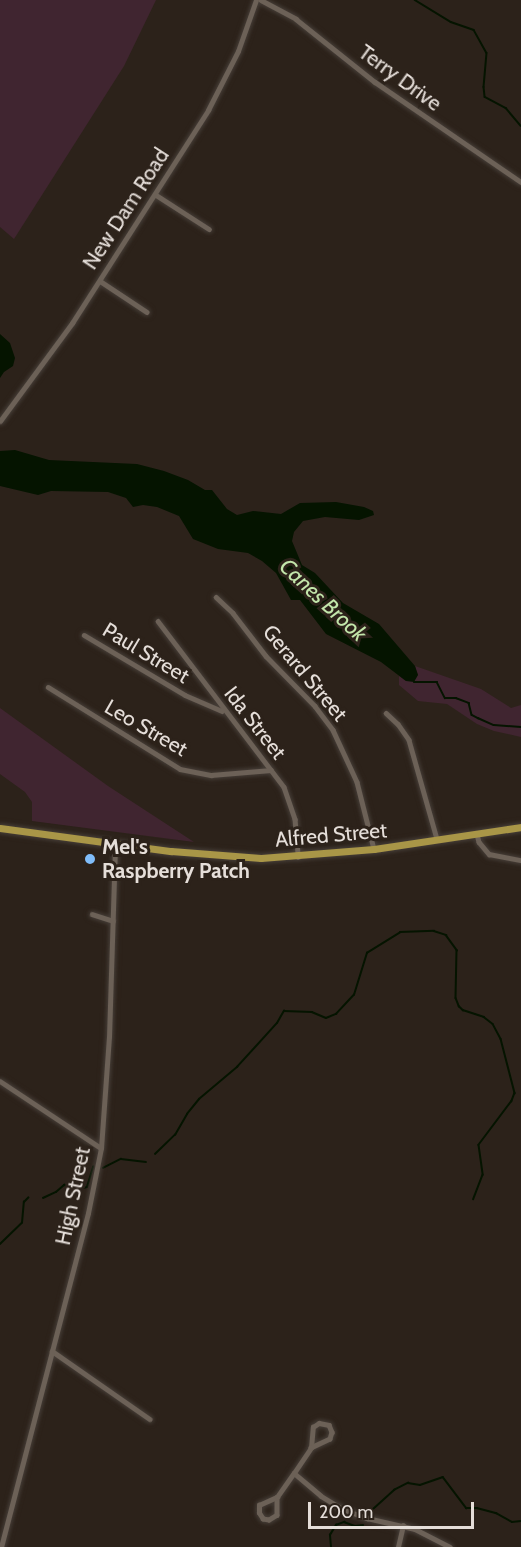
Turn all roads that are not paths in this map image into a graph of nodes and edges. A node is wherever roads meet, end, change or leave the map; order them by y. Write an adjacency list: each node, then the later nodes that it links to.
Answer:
1 (256, 0): 4 (street, New Dam Road)
2 (261, 0): 3 (street, Terry Drive)
3 (521, 182)
4 (156, 195): 5 (street); 6 (street, New Dam Road)
5 (209, 229)
6 (100, 281): 7 (street); 8 (street, New Dam Road)
7 (147, 312)
8 (0, 421)
9 (216, 597): 21 (street, Gerard Street)
10 (158, 621): 13 (street, Ida Street)
11 (84, 635): 13 (street, Paul Street)
12 (48, 687): 15 (street, Leo Street)
13 (225, 712): 15 (street, Ida Street)
14 (386, 713): 19 (street)
15 (271, 770): 22 (street, Ida Street)
16 (521, 827): 18 (main road, Alfred Street)
17 (0, 828): 20 (main road, Alfred Street)
18 (477, 834): 19 (main road, Alfred Street); 23 (street)
19 (437, 839): 21 (main road, Alfred Street)
20 (115, 843): 22 (main road, Alfred Street); 25 (street, High Street)
21 (374, 849): 22 (main road, Alfred Street)
22 (298, 857)
23 (521, 860)
24 (92, 914): 25 (street)
25 (113, 921): 27 (street, High Street)
26 (0, 1081): 27 (street)
27 (101, 1148): 28 (street, High Street)
28 (52, 1351): 29 (street); 34 (street, High Street)
29 (150, 1419)
30 (311, 1448): 30 (street); 31 (street)
31 (294, 1473): 32 (street); 33 (street)
32 (277, 1497): 32 (street)
33 (403, 1526): 35 (street); 36 (street)
34 (1, 1547)
35 (398, 1547)
36 (450, 1547)

